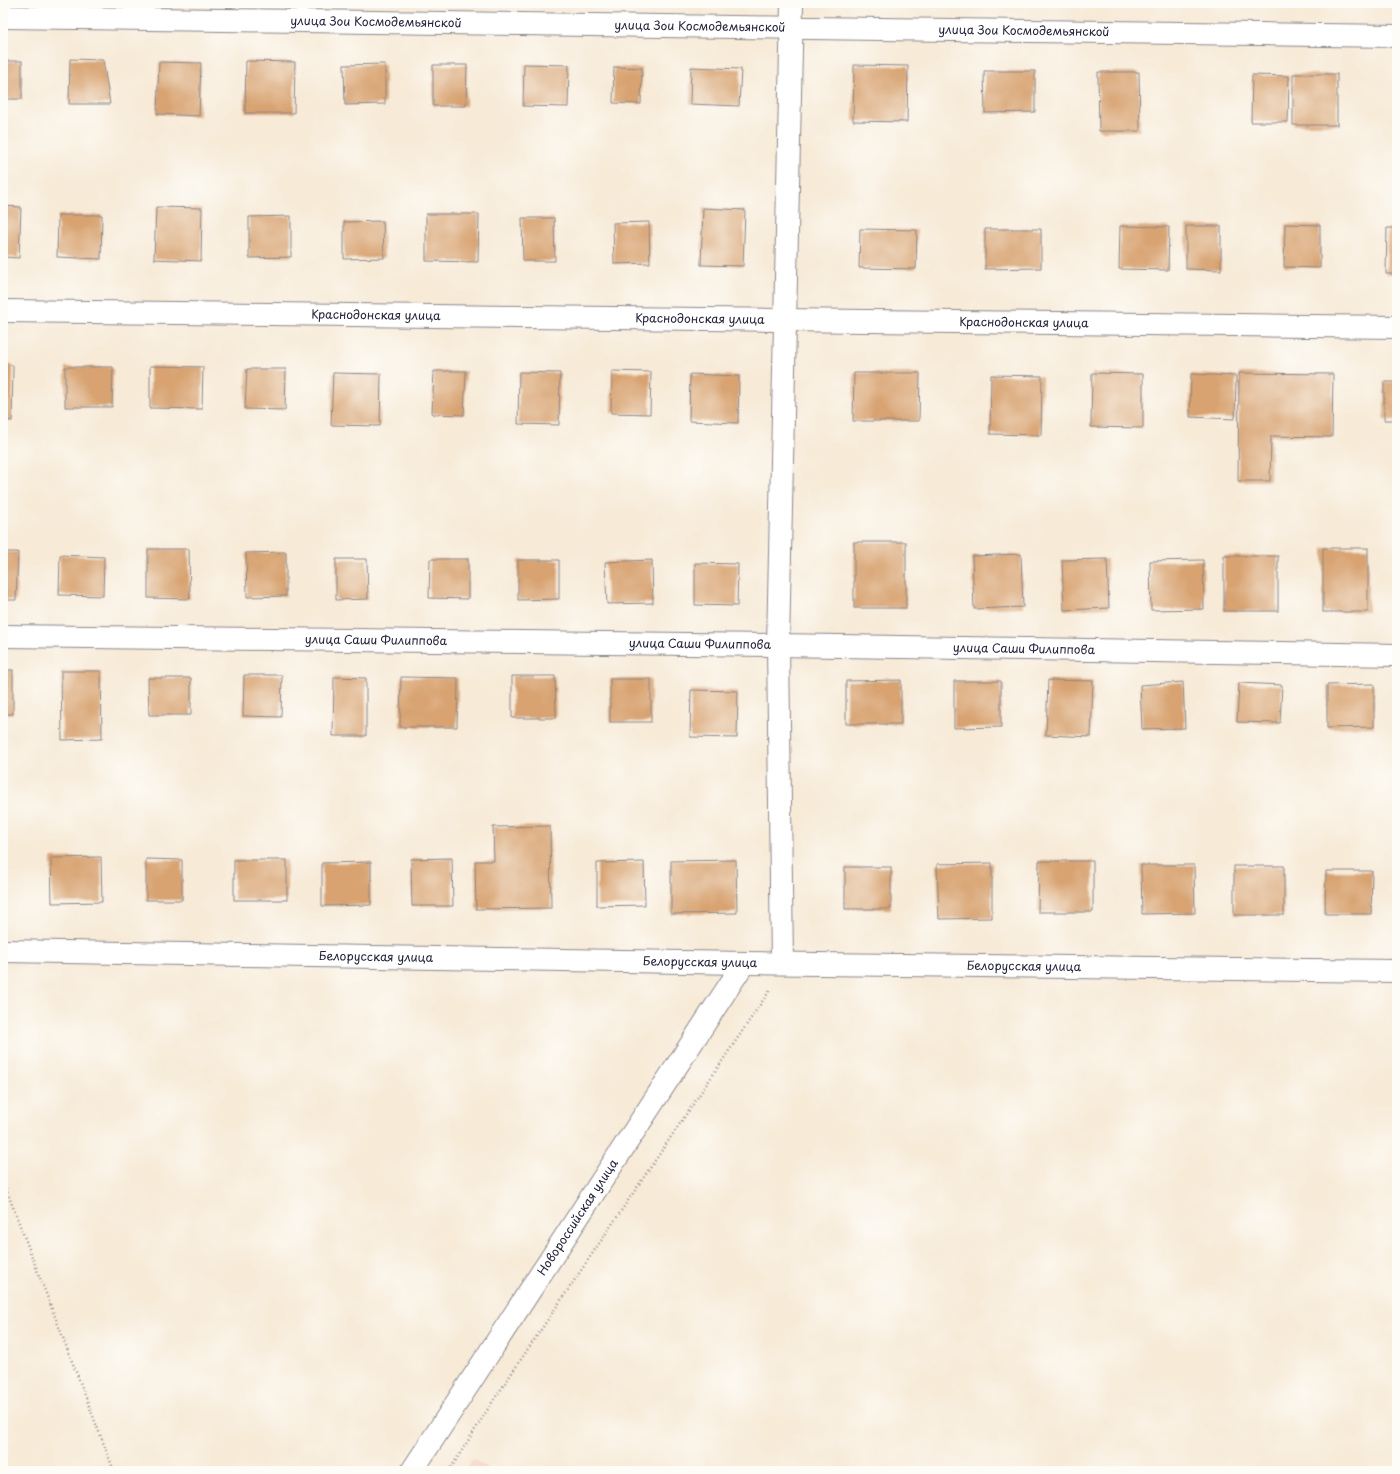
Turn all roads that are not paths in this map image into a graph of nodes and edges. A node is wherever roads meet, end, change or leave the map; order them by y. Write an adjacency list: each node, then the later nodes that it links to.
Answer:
1 (792, 3): 3 (street)
2 (3, 17): 3 (street, улица Зои Космодемьянской)
3 (791, 28): 4 (street, улица Зои Космодемьянской); 6 (street)
4 (1397, 36)
5 (3, 311): 6 (street, Краснодонская улица)
6 (785, 321): 7 (street, Краснодонская улица); 9 (street)
7 (1397, 327)
8 (3, 636): 9 (street, улица Саши Филиппова)
9 (778, 645): 10 (street, улица Саши Филиппова); 13 (street)
10 (1397, 655)
11 (3, 952): 12 (street, Белорусская улица)
12 (744, 963): 13 (street, Белорусская улица); 15 (street, Новороссийская улица)
13 (785, 963): 14 (street, Белорусская улица)
14 (1397, 971)
15 (412, 1471)

